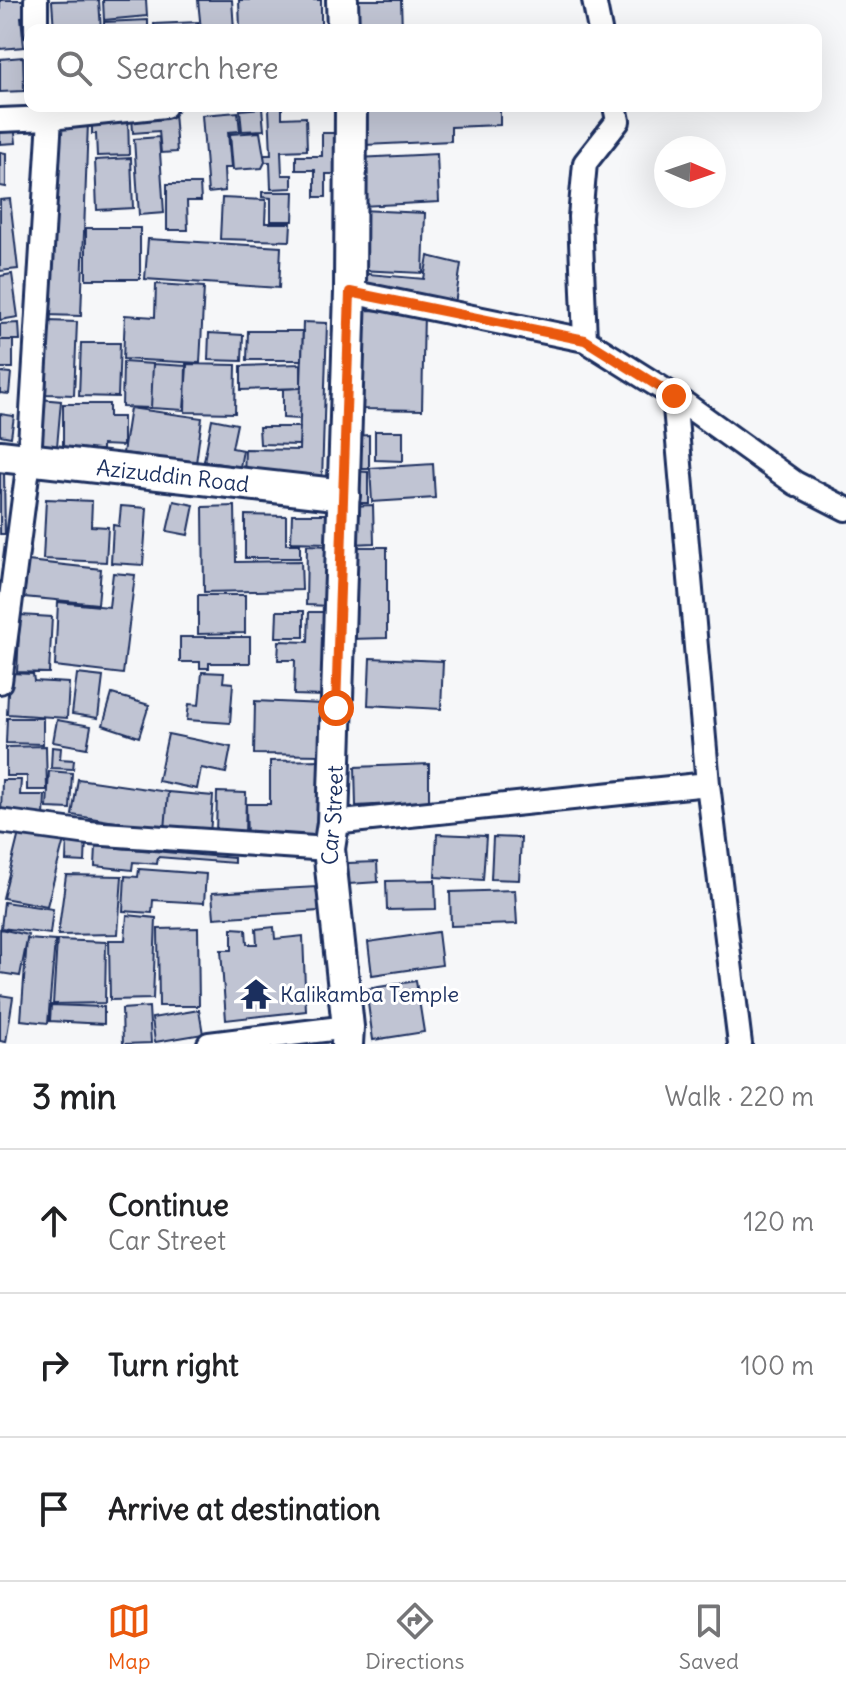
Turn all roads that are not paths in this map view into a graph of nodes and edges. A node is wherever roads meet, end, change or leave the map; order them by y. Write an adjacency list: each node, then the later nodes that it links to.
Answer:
1 (36, 0): 4 (street)
2 (342, 0): 5 (street)
3 (594, 0): 6 (street)
4 (36, 24)
5 (343, 24)
6 (599, 24)
7 (48, 112): 10 (street); 14 (street)
8 (351, 112): 11 (street, Car Street)
9 (616, 112): 12 (street)
10 (0, 120)
11 (350, 292): 12 (street); 15 (street, Car Street)
12 (585, 340): 13 (street)
13 (674, 396): 16 (street); 18 (street)
14 (14, 458): 15 (street, Azizuddin Road); 17 (street)
15 (344, 495): 20 (street, Car Street)
16 (846, 509)
17 (0, 682)
18 (708, 784): 20 (street); 23 (street)
19 (0, 821): 20 (street)
20 (331, 836): 21 (street, Car Street)
21 (347, 1036): 22 (street)
22 (209, 1044)
23 (740, 1044)

